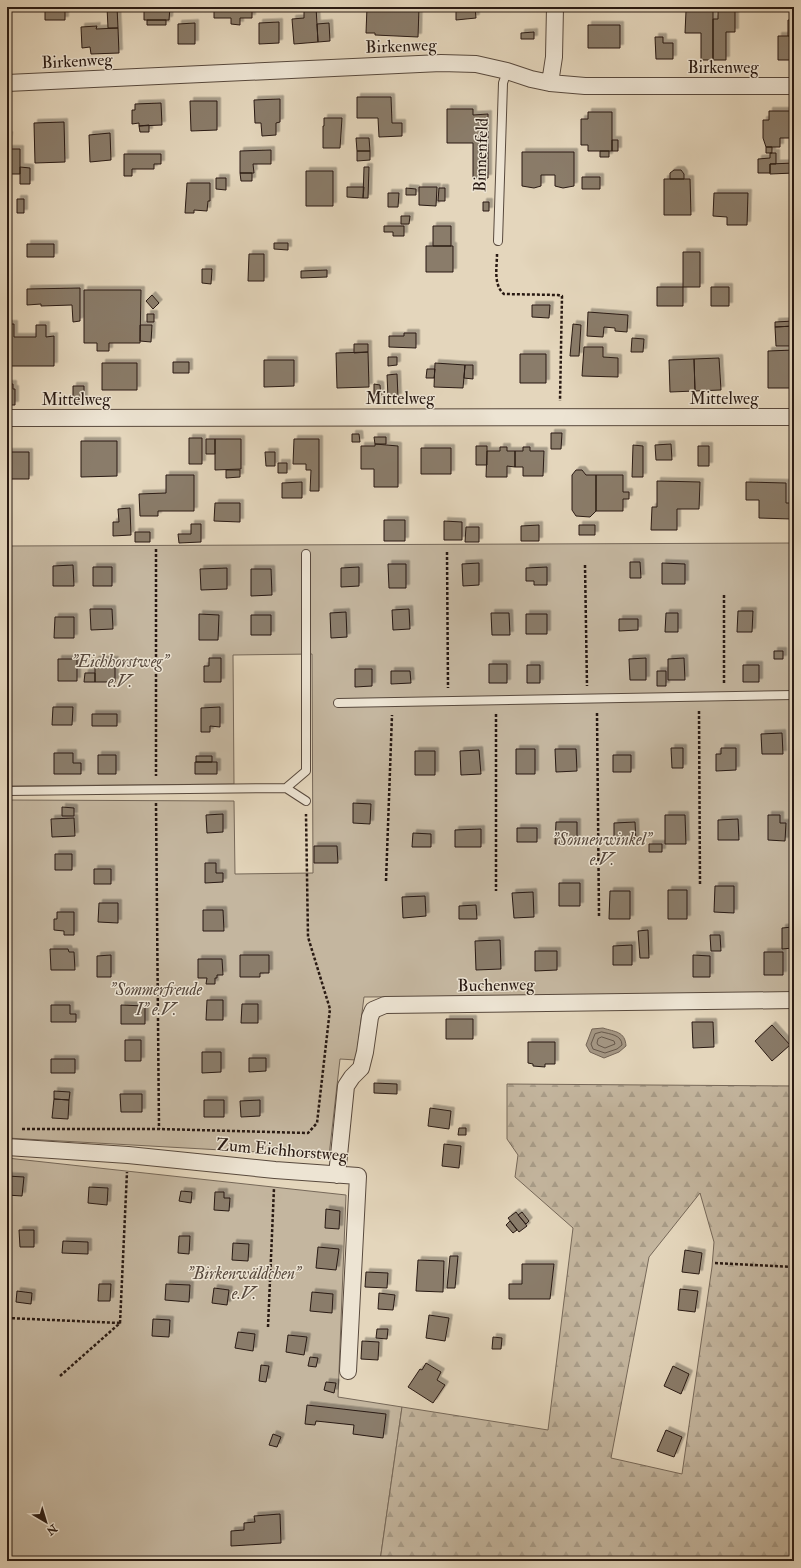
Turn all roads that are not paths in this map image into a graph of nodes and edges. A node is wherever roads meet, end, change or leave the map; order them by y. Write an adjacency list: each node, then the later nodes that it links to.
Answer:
1 (555, 7): 4 (street)
2 (506, 71): 3 (street, Birkenweg); 4 (street, Birkenweg); 6 (lane, Binnenfeld)
3 (7, 83)
4 (550, 83): 5 (street, Birkenweg)
5 (794, 86)
6 (498, 241)
7 (794, 417): 8 (street, Mittelweg)
8 (7, 418)
9 (306, 554): 12 (lane)
10 (794, 695): 11 (lane)
11 (338, 702)
12 (286, 788): 13 (lane); 14 (lane)
13 (8, 791)
14 (306, 801)
15 (794, 1000): 17 (street, Buchenweg)
16 (7, 1147): 17 (street, Zum Eichhorstweg)
17 (337, 1175): 18 (street, Zum Eichhorstweg)
18 (348, 1371)

